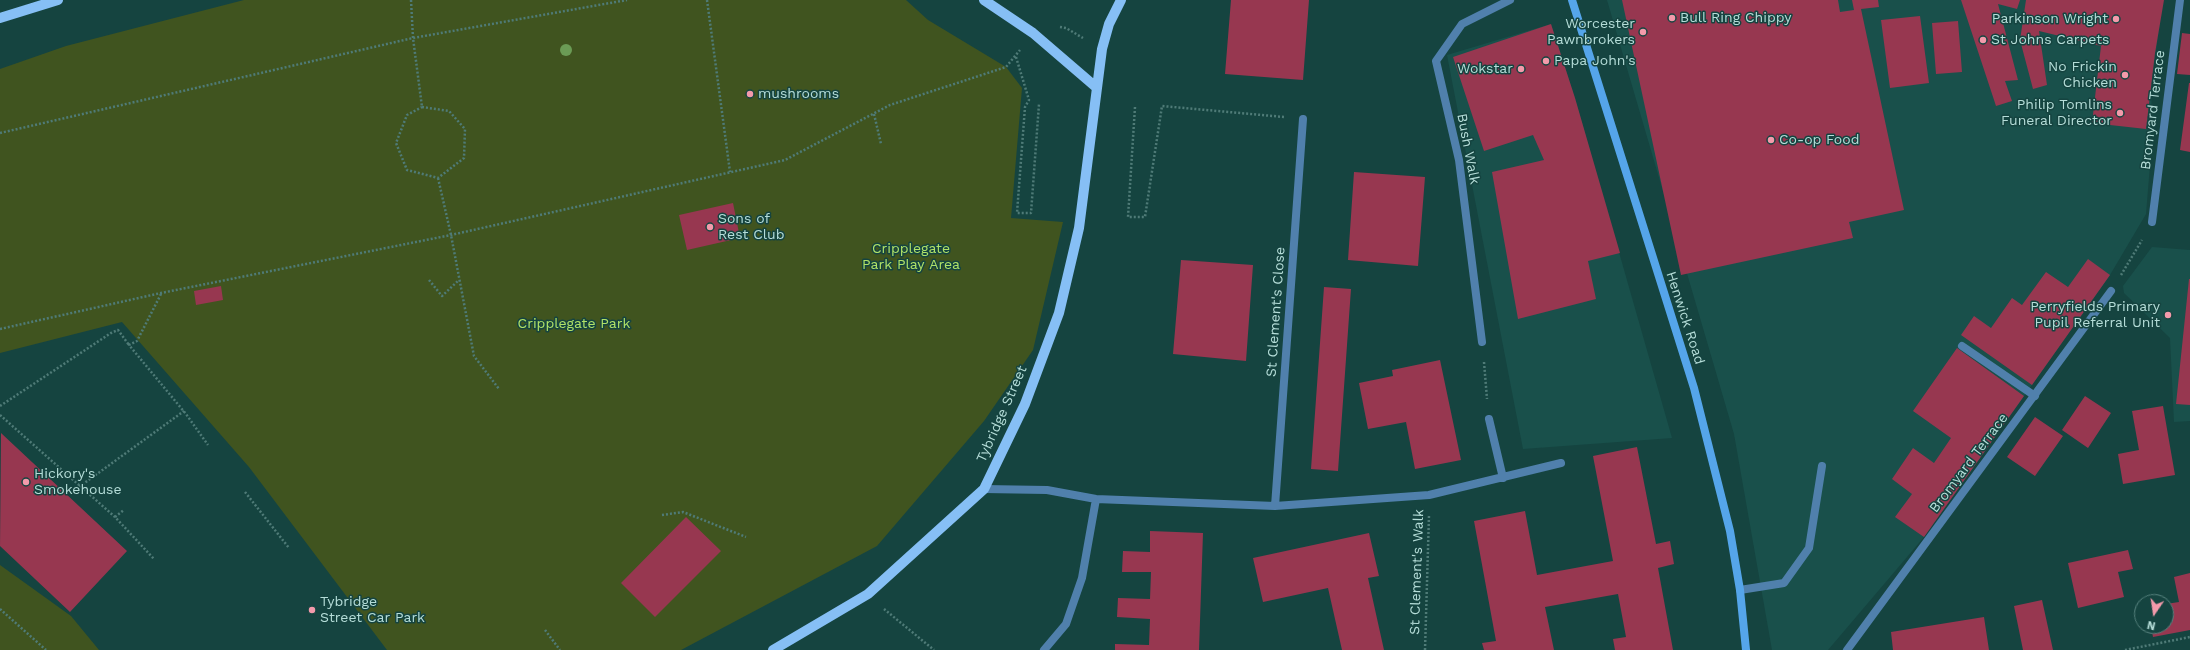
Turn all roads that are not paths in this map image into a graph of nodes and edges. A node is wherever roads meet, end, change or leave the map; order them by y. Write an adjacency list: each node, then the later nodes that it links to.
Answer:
1 (58, 0): 7 (main road)
2 (984, 0): 8 (main road)
3 (1121, 0): 8 (main road, Tybridge Street)
4 (1510, 0): 12 (street, Bush Walk)
5 (1572, 0): 22 (main road, Henwick Road)
6 (2180, 0): 10 (street, Bromyard Terrace)
7 (0, 18)
8 (1097, 88): 19 (main road, Tybridge Street)
9 (1302, 119): 21 (street, St Clement's Close)
10 (2152, 222)
11 (2111, 290): 14 (street, Bromyard Terrace)
12 (1482, 342)
13 (1962, 346): 14 (street)
14 (2035, 396): 26 (street, Bromyard Terrace)
15 (1489, 419): 18 (street)
16 (1561, 463): 18 (street)
17 (1822, 466): 22 (street)
18 (1503, 478): 21 (street)
19 (984, 489): 20 (street); 24 (main road, Tybridge Street)
20 (1096, 499): 21 (street); 23 (street)
21 (1275, 506)
22 (1740, 590): 25 (main road, Henwick Road)
23 (1048, 649)
24 (773, 650)
25 (1746, 650)
26 (1847, 650)

